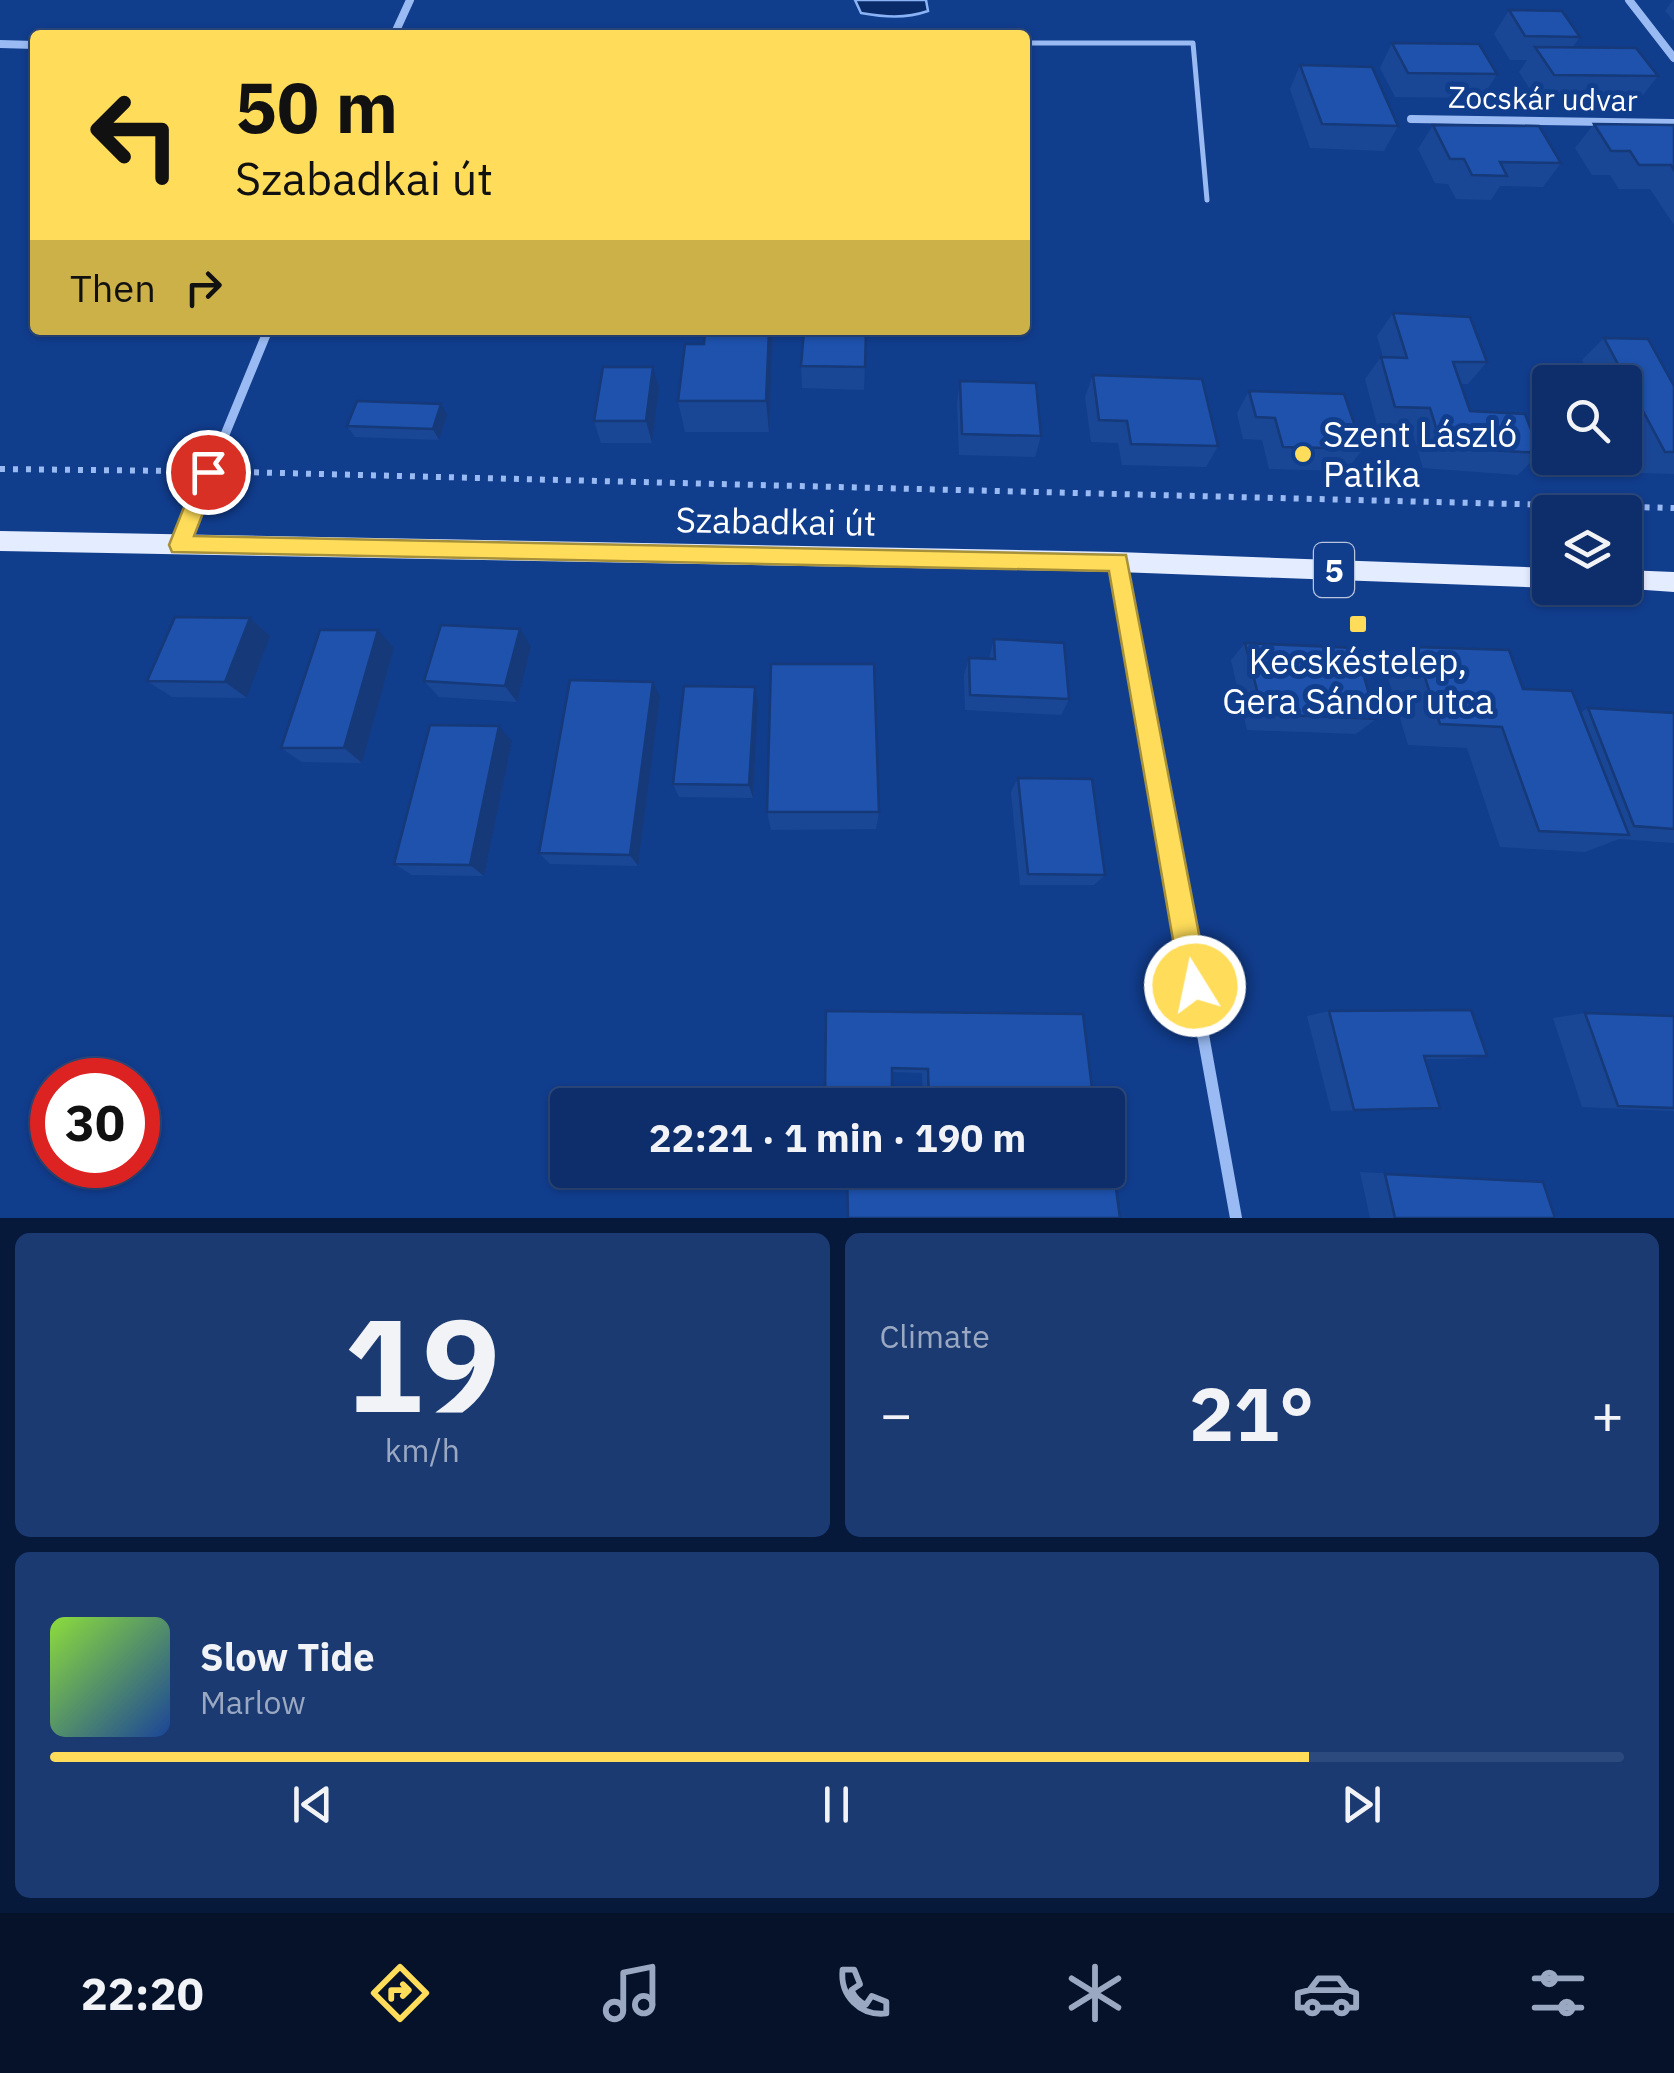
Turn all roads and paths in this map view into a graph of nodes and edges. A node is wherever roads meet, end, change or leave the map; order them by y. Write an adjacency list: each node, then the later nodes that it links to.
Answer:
1 (410, 0): 3 (street)
2 (1629, 0): 7 (street)
3 (396, 30)
4 (1030, 43): 10 (lane)
5 (0, 44): 6 (street)
6 (30, 45)
7 (1674, 58)
8 (1410, 119): 9 (street, Zocskár udvar)
9 (1674, 122)
10 (1206, 200)
11 (266, 335): 13 (street)
12 (0, 470): 13 (path)
13 (208, 472): 14 (path); 16 (street)
14 (1674, 508)
15 (0, 542): 16 (main road, Szabadkai út / 5)
16 (180, 545): 17 (main road, Szabadkai út / 5)
17 (1118, 562): 18 (main road, Szabadkai út / 5); 21 (street)
18 (1532, 577)
19 (1642, 581): 20 (main road)
20 (1674, 582)
21 (1236, 1218)

